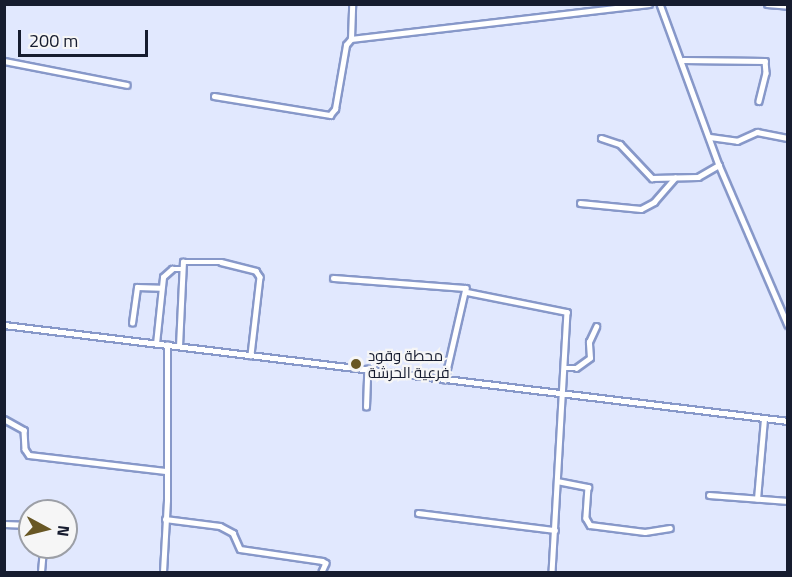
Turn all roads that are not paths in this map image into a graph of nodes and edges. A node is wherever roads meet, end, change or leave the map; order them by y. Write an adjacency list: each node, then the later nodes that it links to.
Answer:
1 (352, 4): 7 (street)
2 (649, 4): 5 (street)
3 (660, 4): 8 (street)
4 (766, 4): 6 (street)
5 (640, 6): 7 (street)
6 (788, 6)
7 (351, 39): 11 (street)
8 (683, 60): 12 (street); 13 (street)
9 (4, 61): 10 (street)
10 (127, 85)
11 (214, 96)
12 (759, 101)
13 (710, 137): 15 (street); 16 (street)
14 (601, 138): 17 (street)
15 (788, 138)
16 (719, 165): 17 (street); 25 (street)
17 (675, 178): 18 (street)
18 (580, 203)
19 (182, 269): 21 (street); 29 (street); 30 (street)
20 (333, 278): 22 (street)
21 (160, 288): 23 (street); 27 (street)
22 (467, 292): 31 (street); 33 (street)
23 (132, 324)
24 (4, 325): 27 (street)
25 (788, 325)
26 (596, 327): 31 (street)
27 (156, 344): 28 (street)
28 (167, 345): 29 (street); 39 (street)
29 (179, 346): 30 (street)
30 (251, 355): 32 (street)
31 (565, 368): 34 (street)
32 (367, 369): 33 (street); 35 (street)
33 (446, 380): 34 (street)
34 (563, 394): 37 (street); 40 (street)
35 (366, 407)
36 (4, 419): 39 (street)
37 (764, 419): 38 (street); 42 (street)
38 (788, 422)
39 (165, 471): 45 (street)
40 (557, 482): 46 (street); 47 (street)
41 (708, 495): 42 (street)
42 (758, 499): 43 (street)
43 (788, 501)
44 (418, 513): 47 (street)
45 (165, 519): 48 (street); 49 (street)
46 (670, 528)
47 (555, 530): 50 (street)
48 (163, 573)
49 (322, 573)
50 (552, 573)

